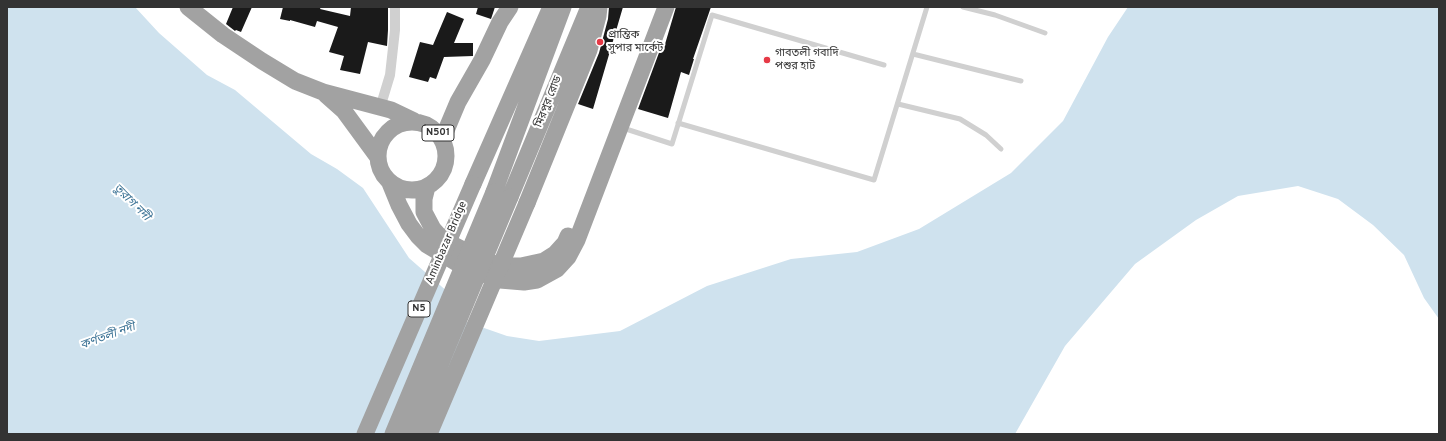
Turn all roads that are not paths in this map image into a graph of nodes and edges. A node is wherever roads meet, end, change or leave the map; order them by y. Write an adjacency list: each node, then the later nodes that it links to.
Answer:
1 (188, 7): 18 (highway, N501)
2 (395, 7): 21 (street)
3 (510, 7): 12 (highway, N501)
4 (563, 7): 14 (highway, N5)
5 (589, 7): 32 (highway, মিরপুর রোড, bridge)
6 (599, 7): 33 (highway, bridge)
7 (656, 7): 29 (highway)
8 (666, 7): 24 (highway)
9 (928, 7): 15 (lane)
10 (963, 7): 13 (lane)
11 (545, 11): 14 (highway); 30 (highway, Aminbazar Bridge / N5, bridge)
12 (502, 14): 19 (highway, N501)
13 (1045, 33)
14 (550, 45): 31 (highway, N5, bridge)
15 (913, 54): 17 (lane); 20 (lane)
16 (884, 65): 23 (lane)
17 (1021, 81)
18 (323, 92): 21 (highway, N501); 27 (highway, N501)
19 (458, 102): 22 (highway); 25 (highway, N501)
20 (898, 104): 23 (lane); 26 (lane)
21 (380, 108): 22 (highway, N501)
22 (418, 122): 25 (highway, N501); 27 (highway, N501)
23 (678, 123): 24 (lane)
24 (620, 127): 28 (highway)
25 (442, 140): 29 (highway, N501)
26 (1002, 149)
27 (377, 156): 28 (highway, N501)
28 (390, 183): 29 (highway)
29 (427, 187)
30 (365, 434)
31 (393, 434)
32 (411, 434)
33 (429, 434)

